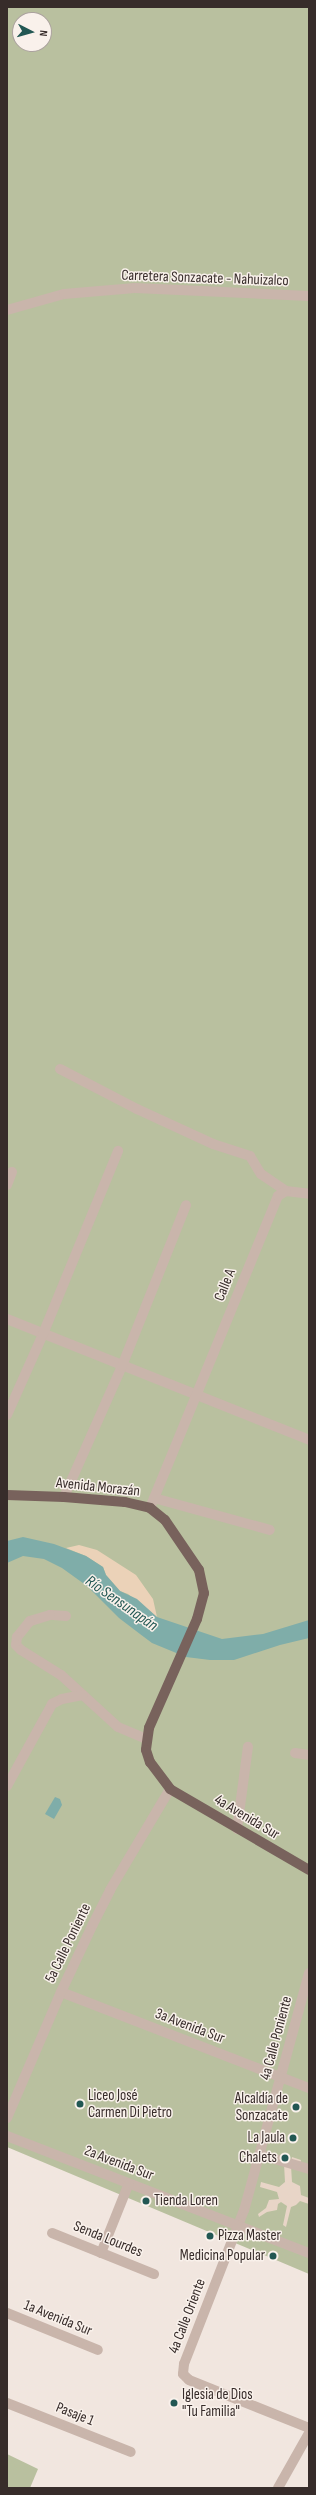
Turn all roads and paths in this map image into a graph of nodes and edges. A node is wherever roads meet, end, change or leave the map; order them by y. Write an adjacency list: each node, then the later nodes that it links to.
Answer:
1 (309, 296): 2 (street, Carretera Sonzacate - Nahuizalco)
2 (7, 310)
3 (60, 1069): 7 (street)
4 (118, 1150): 11 (street)
5 (12, 1172): 6 (street)
6 (7, 1185)
7 (286, 1191): 8 (street); 13 (street, Calle A)
8 (309, 1194)
9 (186, 1205): 12 (street)
10 (7, 1319): 11 (street)
11 (43, 1334): 12 (street); 14 (street)
12 (122, 1366): 13 (street); 17 (street)
13 (196, 1395): 15 (street); 18 (street, Calle A)
14 (7, 1415)
15 (307, 1439)
16 (7, 1495): 17 (main road, Avenida Morazán)
17 (64, 1497): 19 (main road, Avenida Morazán)
18 (154, 1498): 19 (street, Calle A); 20 (street)
19 (150, 1508): 23 (main road, Avenida Morazán)
20 (270, 1530)
21 (66, 1616): 22 (street)
22 (83, 1695): 23 (street); 27 (street)
23 (146, 1739): 28 (main road)
24 (248, 1747): 29 (street)
25 (296, 1753): 26 (street)
26 (309, 1754)
27 (7, 1786)
28 (170, 1789): 29 (main road, 4a Avenida Sur); 32 (street, 5a Calle Poniente)
29 (238, 1829): 30 (main road, 4a Avenida Sur)
30 (309, 1870)
31 (308, 1977): 33 (street, 4a Calle Poniente)
32 (61, 1992): 33 (street, 3a Avenida Sur); 35 (street, 5a Calle Poniente)
33 (280, 2078): 34 (street, 3a Avenida Sur); 37 (street, 4a Calle Poniente)
34 (309, 2088)
35 (7, 2118)
36 (7, 2136): 39 (street, 2a Avenida Sur)
37 (260, 2155): 38 (street); 40 (street, 4a Calle Poniente)
38 (309, 2170)
39 (129, 2183): 40 (street, 2a Avenida Sur); 42 (street)
40 (239, 2225): 43 (street, 2a Avenida Sur); 48 (street, 4a Calle Oriente)
41 (52, 2233): 42 (street, Senda Lourdes)
42 (101, 2253): 44 (street, Senda Lourdes)
43 (309, 2253)
44 (154, 2274)
45 (7, 2313): 46 (street, 1a Avenida Sur)
46 (98, 2350)
47 (7, 2403): 50 (street, Pasaje 1)
48 (309, 2428)
49 (309, 2433): 51 (street)
50 (131, 2452)
51 (278, 2488)

